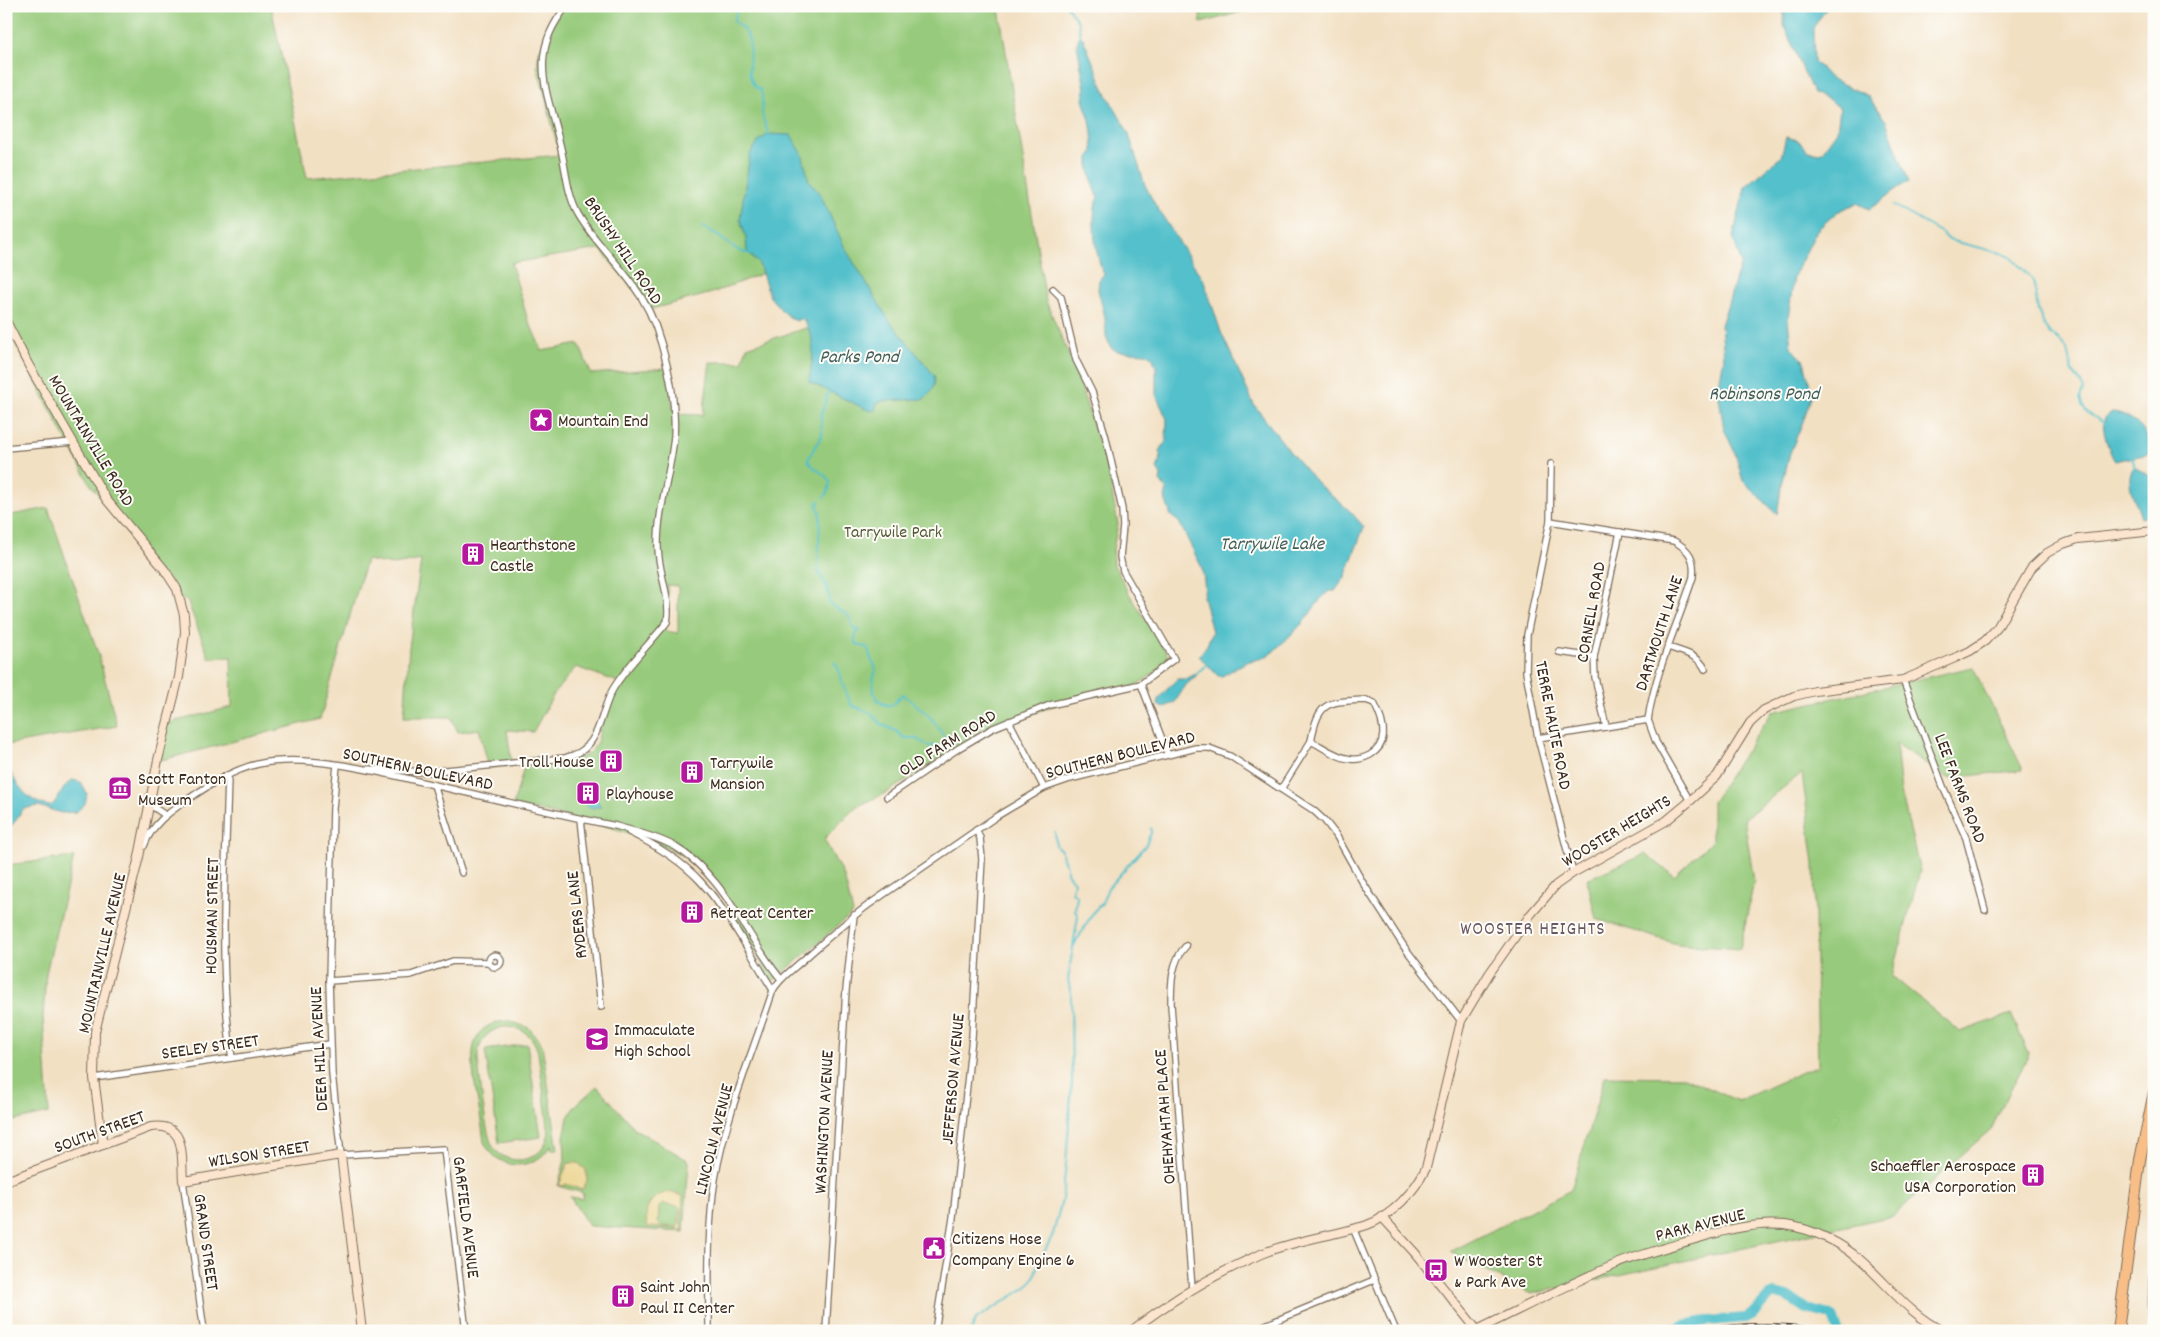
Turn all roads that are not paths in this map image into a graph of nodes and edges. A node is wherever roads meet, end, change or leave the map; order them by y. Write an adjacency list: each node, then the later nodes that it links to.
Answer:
1 (567, 6): 23 (street, BRUSHY HILL ROAD)
2 (1053, 289): 15 (street)
3 (6, 321): 4 (main road, MOUNTAINVILLE ROAD)
4 (73, 442): 5 (street); 30 (main road, MOUNTAINVILLE ROAD)
5 (6, 448)
6 (1551, 464): 7 (street, TERRE HAUTE ROAD)
7 (1550, 521): 9 (street, DARTMOUTH LANE); 19 (street, TERRE HAUTE ROAD)
8 (2154, 531): 14 (main road, WOOSTER HEIGHTS)
9 (1620, 532): 10 (street, DARTMOUTH LANE); 12 (street, CORNELL ROAD)
10 (1668, 647): 13 (street); 16 (street, DARTMOUTH LANE)
11 (1559, 652): 12 (street)
12 (1594, 657): 18 (street, CORNELL ROAD)
13 (1706, 669)
14 (1903, 680): 29 (main road, WOOSTER HEIGHTS); 38 (street, LEE FARMS ROAD)
15 (1141, 684): 17 (street, OLD FARM ROAD); 21 (street)
16 (1648, 720): 18 (street); 29 (street)
17 (1009, 721): 26 (street); 28 (street, OLD FARM ROAD)
18 (1606, 727): 19 (street)
19 (1538, 738): 37 (street, TERRE HAUTE ROAD)
20 (1312, 741): 20 (street); 27 (street)
21 (1168, 755): 26 (street, SOUTHERN BOULEVARD); 27 (street, SOUTHERN BOULEVARD)
22 (337, 765): 23 (street, SOUTHERN BOULEVARD); 24 (street, SOUTHERN BOULEVARD); 43 (street, DEER HILL AVENUE)
23 (368, 769): 25 (street, SOUTHERN BOULEVARD)
24 (228, 775): 31 (street, SOUTHERN BOULEVARD); 48 (street, HOUSMAN STREET)
25 (434, 785): 32 (street, SOUTHERN BOULEVARD); 36 (street)
26 (1044, 788): 34 (street, SOUTHERN BOULEVARD)
27 (1281, 789): 46 (street, SOUTHERN BOULEVARD)
28 (887, 797)
29 (1690, 801): 37 (main road, WOOSTER HEIGHTS)
30 (150, 804): 31 (street); 35 (main road, MOUNTAINVILLE ROAD)
31 (165, 815): 35 (street, SOUTHERN BOULEVARD)
32 (581, 819): 33 (street, SOUTHERN BOULEVARD); 45 (street, RYDERS LANE)
33 (616, 826): 42 (street, SOUTHERN BOULEVARD); 44 (street, SOUTHERN BOULEVARD)
34 (976, 830): 39 (street, SOUTHERN BOULEVARD); 68 (street, JEFFERSON AVENUE)
35 (139, 857): 49 (main road, MOUNTAINVILLE AVENUE)
36 (462, 873)
37 (1572, 873): 46 (main road, WOOSTER HEIGHTS)
38 (1985, 910)
39 (854, 915): 42 (street, SOUTHERN BOULEVARD); 67 (street, WASHINGTON AVENUE)
40 (1186, 946): 60 (street, OHEHYAHTAH PLACE)
41 (489, 962): 43 (street)
42 (780, 978): 44 (street, SOUTHERN BOULEVARD)
43 (329, 981): 47 (street, DEER HILL AVENUE)
44 (773, 990): 66 (street, LINCOLN AVENUE)
45 (601, 1007)
46 (1460, 1021): 56 (main road, WOOSTER HEIGHTS)
47 (330, 1044): 48 (street, SEELEY STREET); 52 (street, DEER HILL AVENUE)
48 (232, 1058): 49 (street, SEELEY STREET)
49 (94, 1078): 51 (main road, MOUNTAINVILLE AVENUE)
50 (2154, 1092): 73 (highway)
51 (103, 1145): 53 (main road, SOUTH STREET); 54 (main road, SOUTH STREET)
52 (340, 1155): 55 (main road, WILSON STREET); 64 (main road, DEER HILL AVENUE); 65 (street, GARFIELD AVENUE)
53 (181, 1158): 55 (main road, GRAND STREET)
54 (6, 1181)
55 (183, 1181): 63 (street, GRAND STREET)
56 (1382, 1217): 57 (main road, WOOSTER HEIGHTS); 62 (main road)
57 (1353, 1228): 59 (street); 60 (main road, WOOSTER HEIGHTS)
58 (2154, 1278): 74 (highway)
59 (1374, 1280): 70 (street); 71 (street)
60 (1192, 1289): 69 (main road, WOOSTER HEIGHTS)
61 (2154, 1316): 74 (highway)
62 (1476, 1330): 72 (main road, PARK AVENUE)
63 (204, 1331)
64 (362, 1331)
65 (466, 1331)
66 (709, 1331)
67 (826, 1331)
68 (935, 1331)
69 (1131, 1331)
70 (1252, 1331)
71 (1396, 1331)
72 (1943, 1331)
73 (2118, 1331)
74 (2153, 1331)

